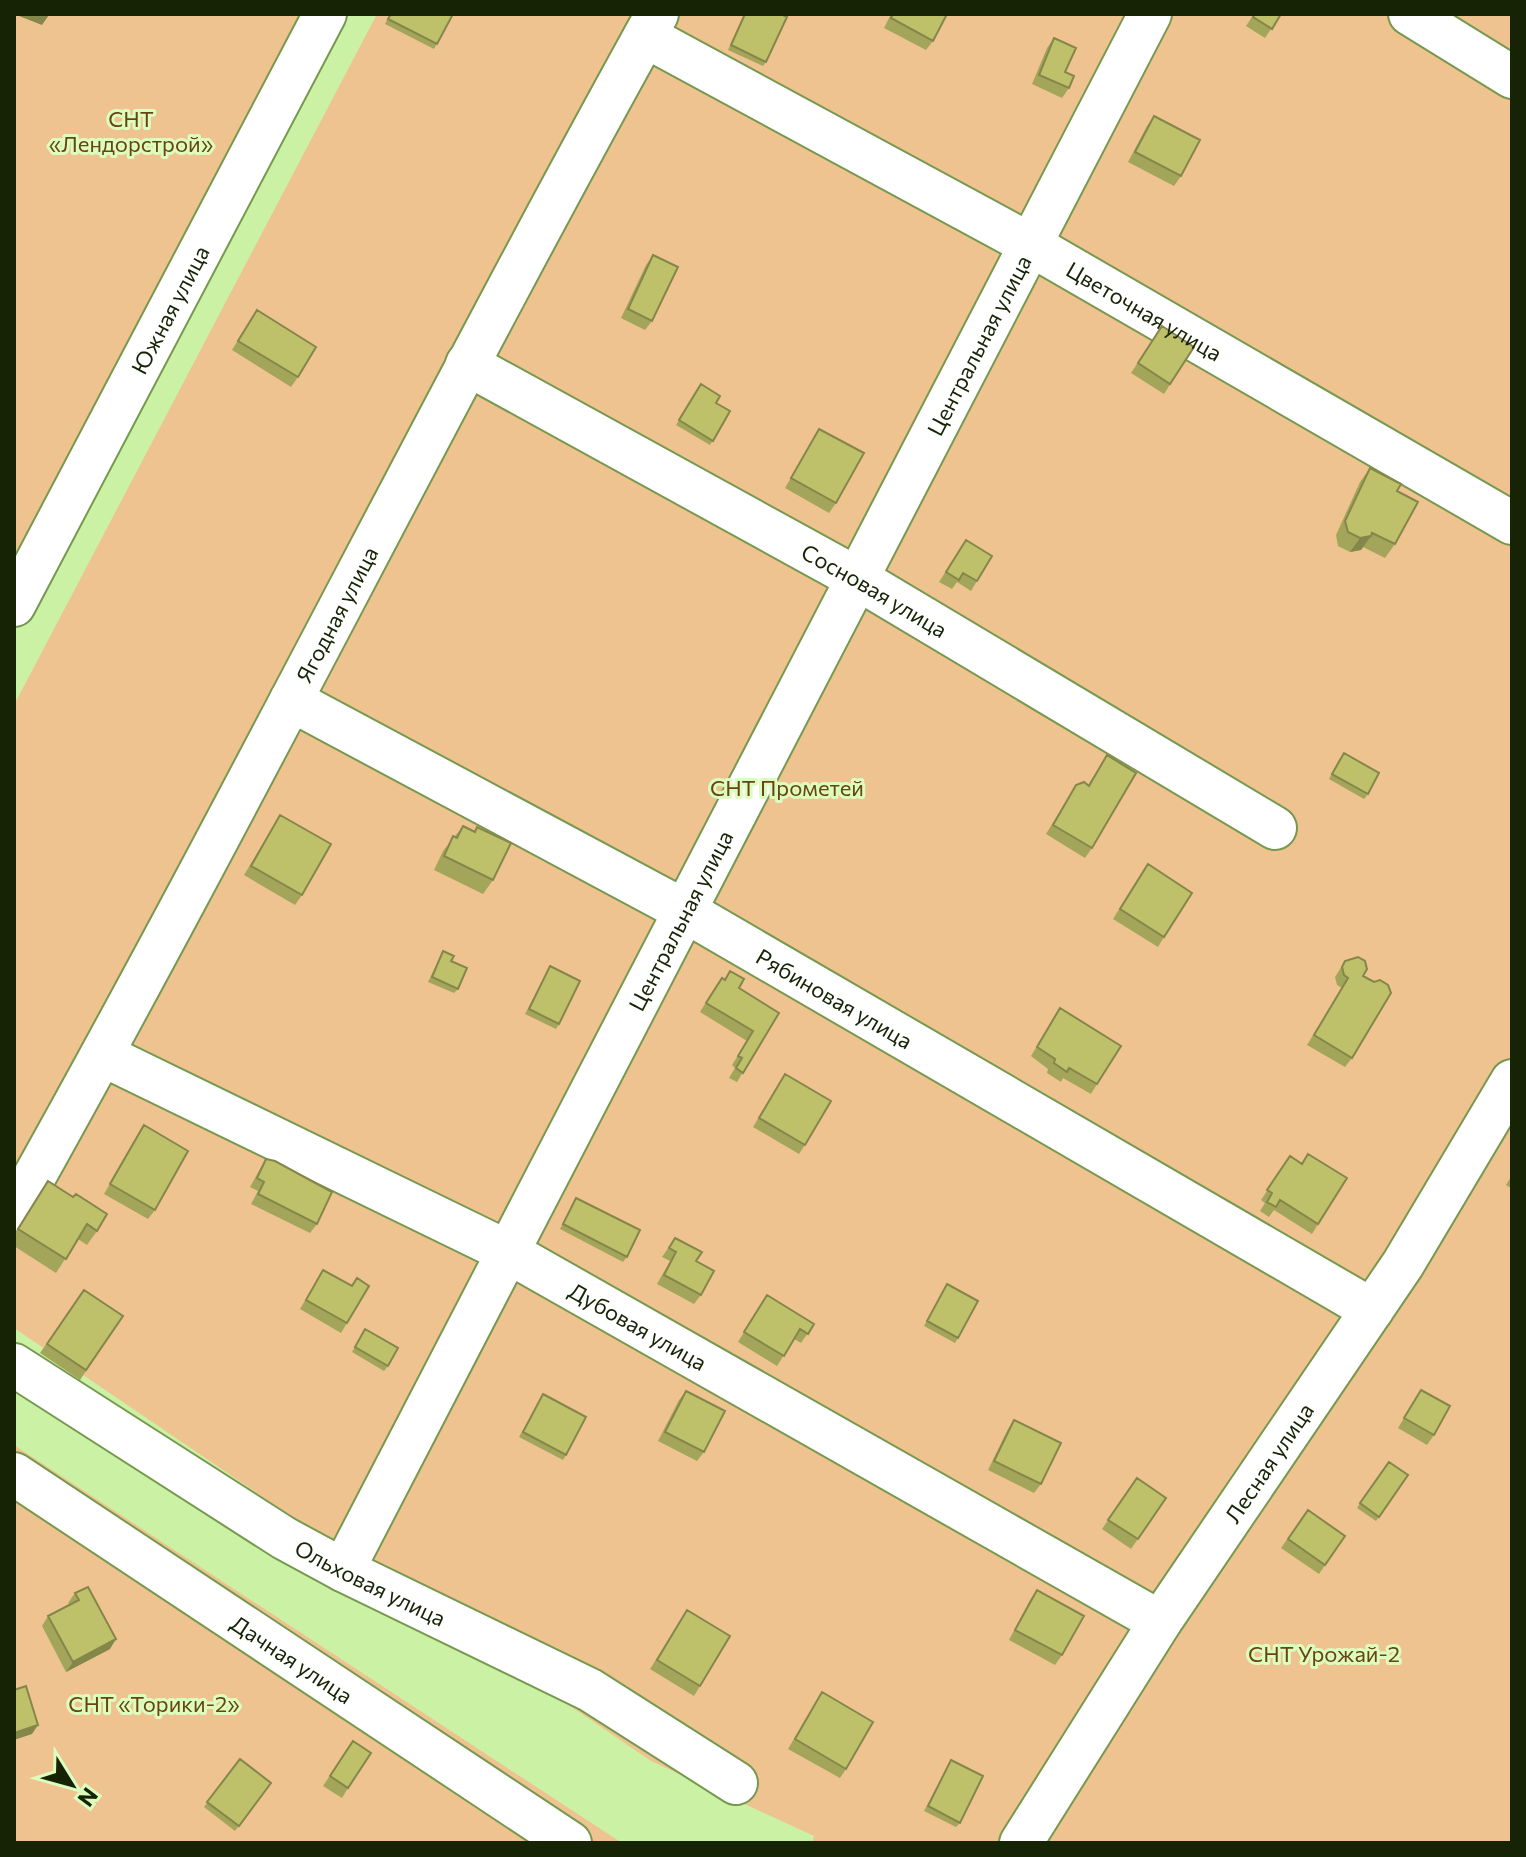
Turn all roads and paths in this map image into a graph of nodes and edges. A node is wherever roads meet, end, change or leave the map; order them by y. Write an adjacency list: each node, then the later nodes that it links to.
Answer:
1 (325, 14): 10 (street, Южная улица)
2 (1150, 14): 6 (street, Центральная улица)
3 (1410, 14): 5 (street)
4 (651, 25): 6 (street, Цветочная улица); 7 (street, Ягодная улица)
5 (1512, 77)
6 (1031, 245): 8 (street, Цветочная улица); 9 (street, Центральная улица)
7 (467, 364): 9 (street, Сосновая улица); 11 (street, Ягодная улица)
8 (1512, 523)
9 (858, 579): 12 (street, Сосновая улица); 13 (street, Центральная улица)
10 (14, 605)
11 (291, 700): 13 (street, Рябиновая улица); 14 (street, Ягодная улица)
12 (1275, 828)
13 (685, 911): 17 (street, Центральная улица); 18 (street, Рябиновая улица)
14 (103, 1055): 16 (street, Ягодная улица); 17 (street, Дубовая улица)
15 (1512, 1081): 18 (street, Лесная улица)
16 (14, 1213)
17 (508, 1252): 21 (street, Центральная улица); 22 (street, Дубовая улица)
18 (1372, 1310): 22 (street, Лесная улица)
19 (14, 1365): 21 (street, Ольховая улица)
20 (14, 1474): 24 (street, Дачная улица)
21 (343, 1570): 23 (street, Ольховая улица)
22 (1160, 1622): 25 (street, Лесная улица)
23 (736, 1783)
24 (570, 1843)
25 (1021, 1843)

